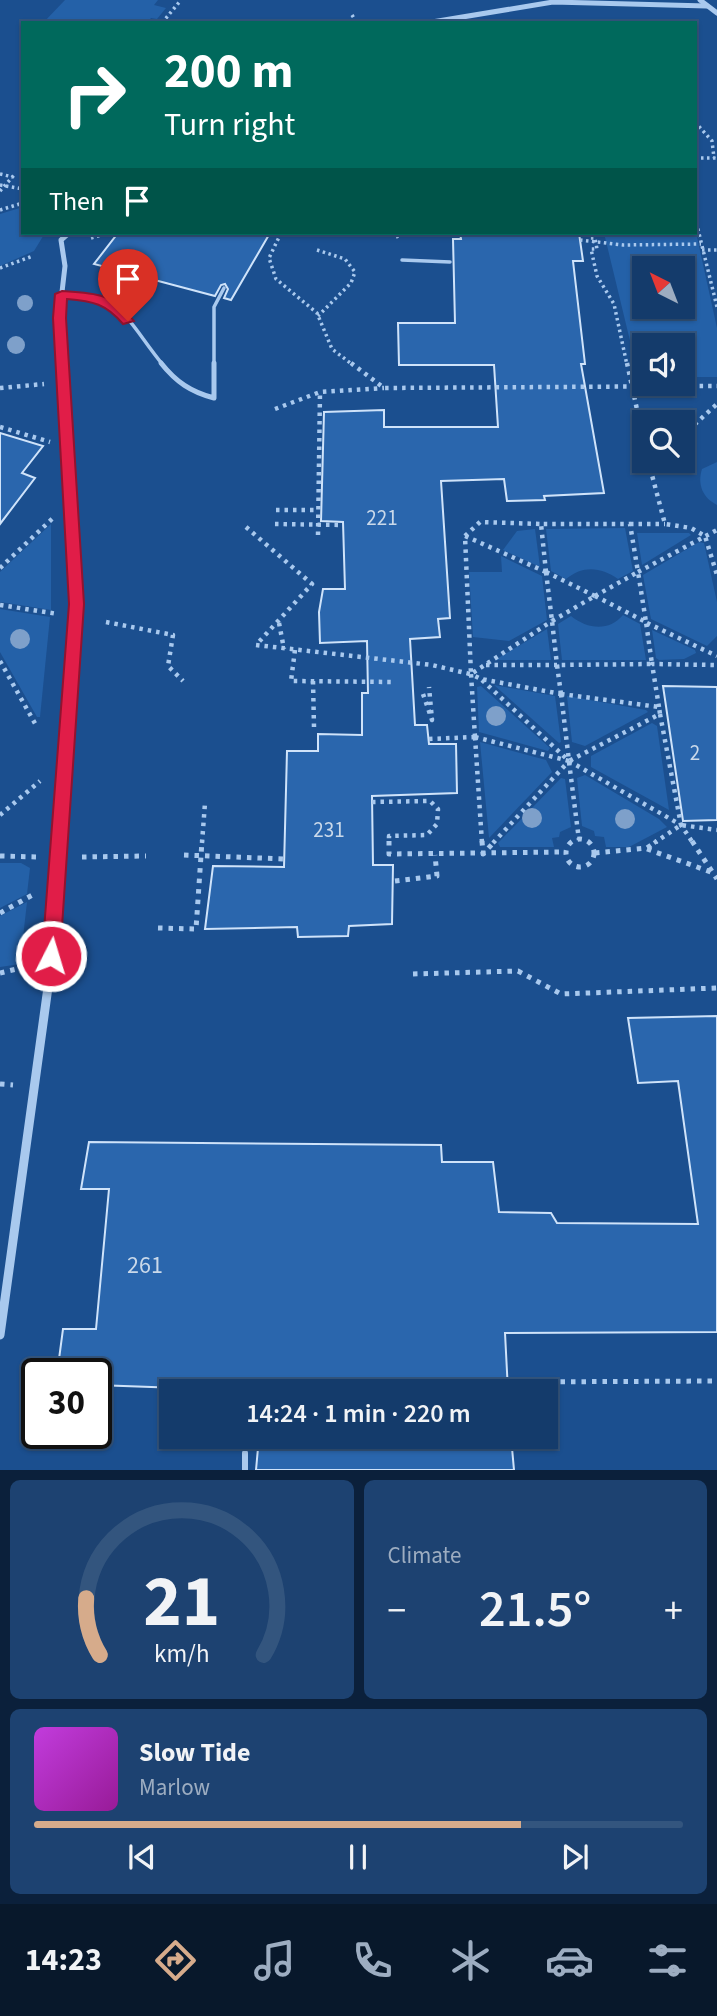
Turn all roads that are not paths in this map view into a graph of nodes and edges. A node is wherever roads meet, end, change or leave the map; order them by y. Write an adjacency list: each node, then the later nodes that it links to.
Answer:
1 (700, 0): 4 (street)
2 (709, 0): 4 (street)
3 (654, 1): 4 (street); 6 (street)
4 (707, 6): 5 (street)
5 (717, 13)
6 (437, 21)
7 (67, 235): 11 (street)
8 (402, 260): 9 (lane)
9 (450, 262)
10 (224, 288): 11 (lane)
11 (62, 294): 12 (street)
12 (0, 1335)
13 (245, 1453): 14 (lane)
14 (245, 1470)

